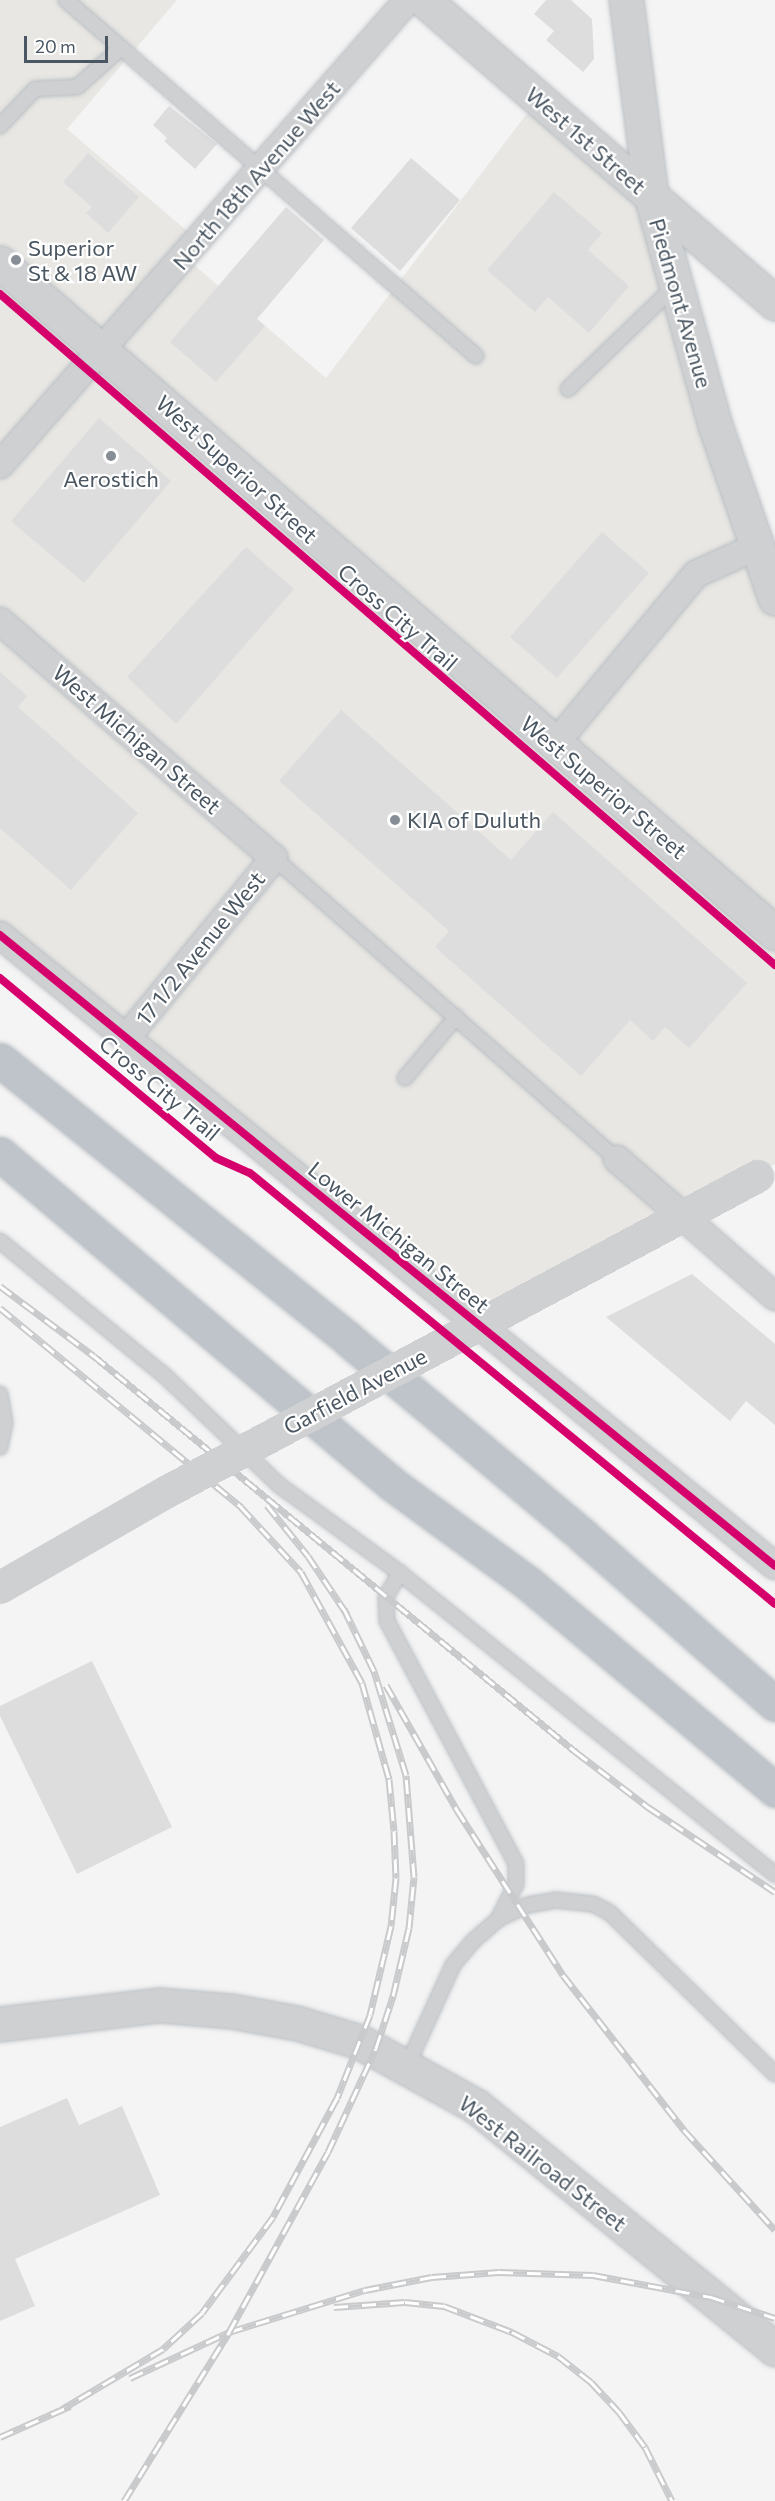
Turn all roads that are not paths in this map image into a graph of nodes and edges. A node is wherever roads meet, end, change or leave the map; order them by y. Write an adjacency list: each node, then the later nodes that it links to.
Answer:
1 (66, 0): 5 (lane)
2 (408, 0): 7 (street, North 18th Avenue West)
3 (424, 0): 8 (street, West 1st Street)
4 (626, 0): 8 (street, Piedmont Avenue)
5 (121, 48): 6 (lane); 7 (lane)
6 (0, 126)
7 (261, 170): 12 (street, North 18th Avenue West); 13 (lane)
8 (651, 196): 10 (street, Piedmont Avenue); 11 (street, West 1st Street)
9 (0, 263): 12 (street, West Superior Street)
10 (675, 286): 14 (lane); 16 (street, Piedmont Avenue)
11 (775, 303)
12 (104, 349): 15 (street, North 18th Avenue West); 19 (street, West Superior Street)
13 (476, 356)
14 (568, 389)
15 (0, 465)
16 (758, 546): 17 (street, Piedmont Avenue); 19 (street)
17 (775, 598)
18 (0, 621): 20 (street, West Michigan Street)
19 (554, 745): 21 (street, West Superior Street)
20 (274, 858): 23 (lane); 24 (street, 17 1/2 Avenue West)
21 (775, 933)
22 (0, 935): 24 (street, Lower Michigan Street)
23 (456, 1017): 26 (lane); 28 (lane)
24 (126, 1038): 34 (street, Lower Michigan Street)
25 (0, 1060): 37 (highway)
26 (405, 1078)
27 (0, 1154): 38 (highway)
28 (617, 1160): 31 (street)
29 (766, 1170): 36 (street, Garfield Avenue, bridge)
30 (0, 1241): 35 (lane)
31 (775, 1297)
32 (0, 1394): 33 (lane)
33 (0, 1447)
34 (775, 1566)
35 (400, 1573): 39 (lane); 40 (lane)
36 (0, 1587)
37 (775, 1704)
38 (775, 1790)
39 (775, 1875)
40 (499, 1918): 42 (lane); 43 (lane)
41 (0, 2024): 42 (street, West Railroad Street)
42 (407, 2066): 44 (street, West Railroad Street)
43 (775, 2074)
44 (775, 2349)

